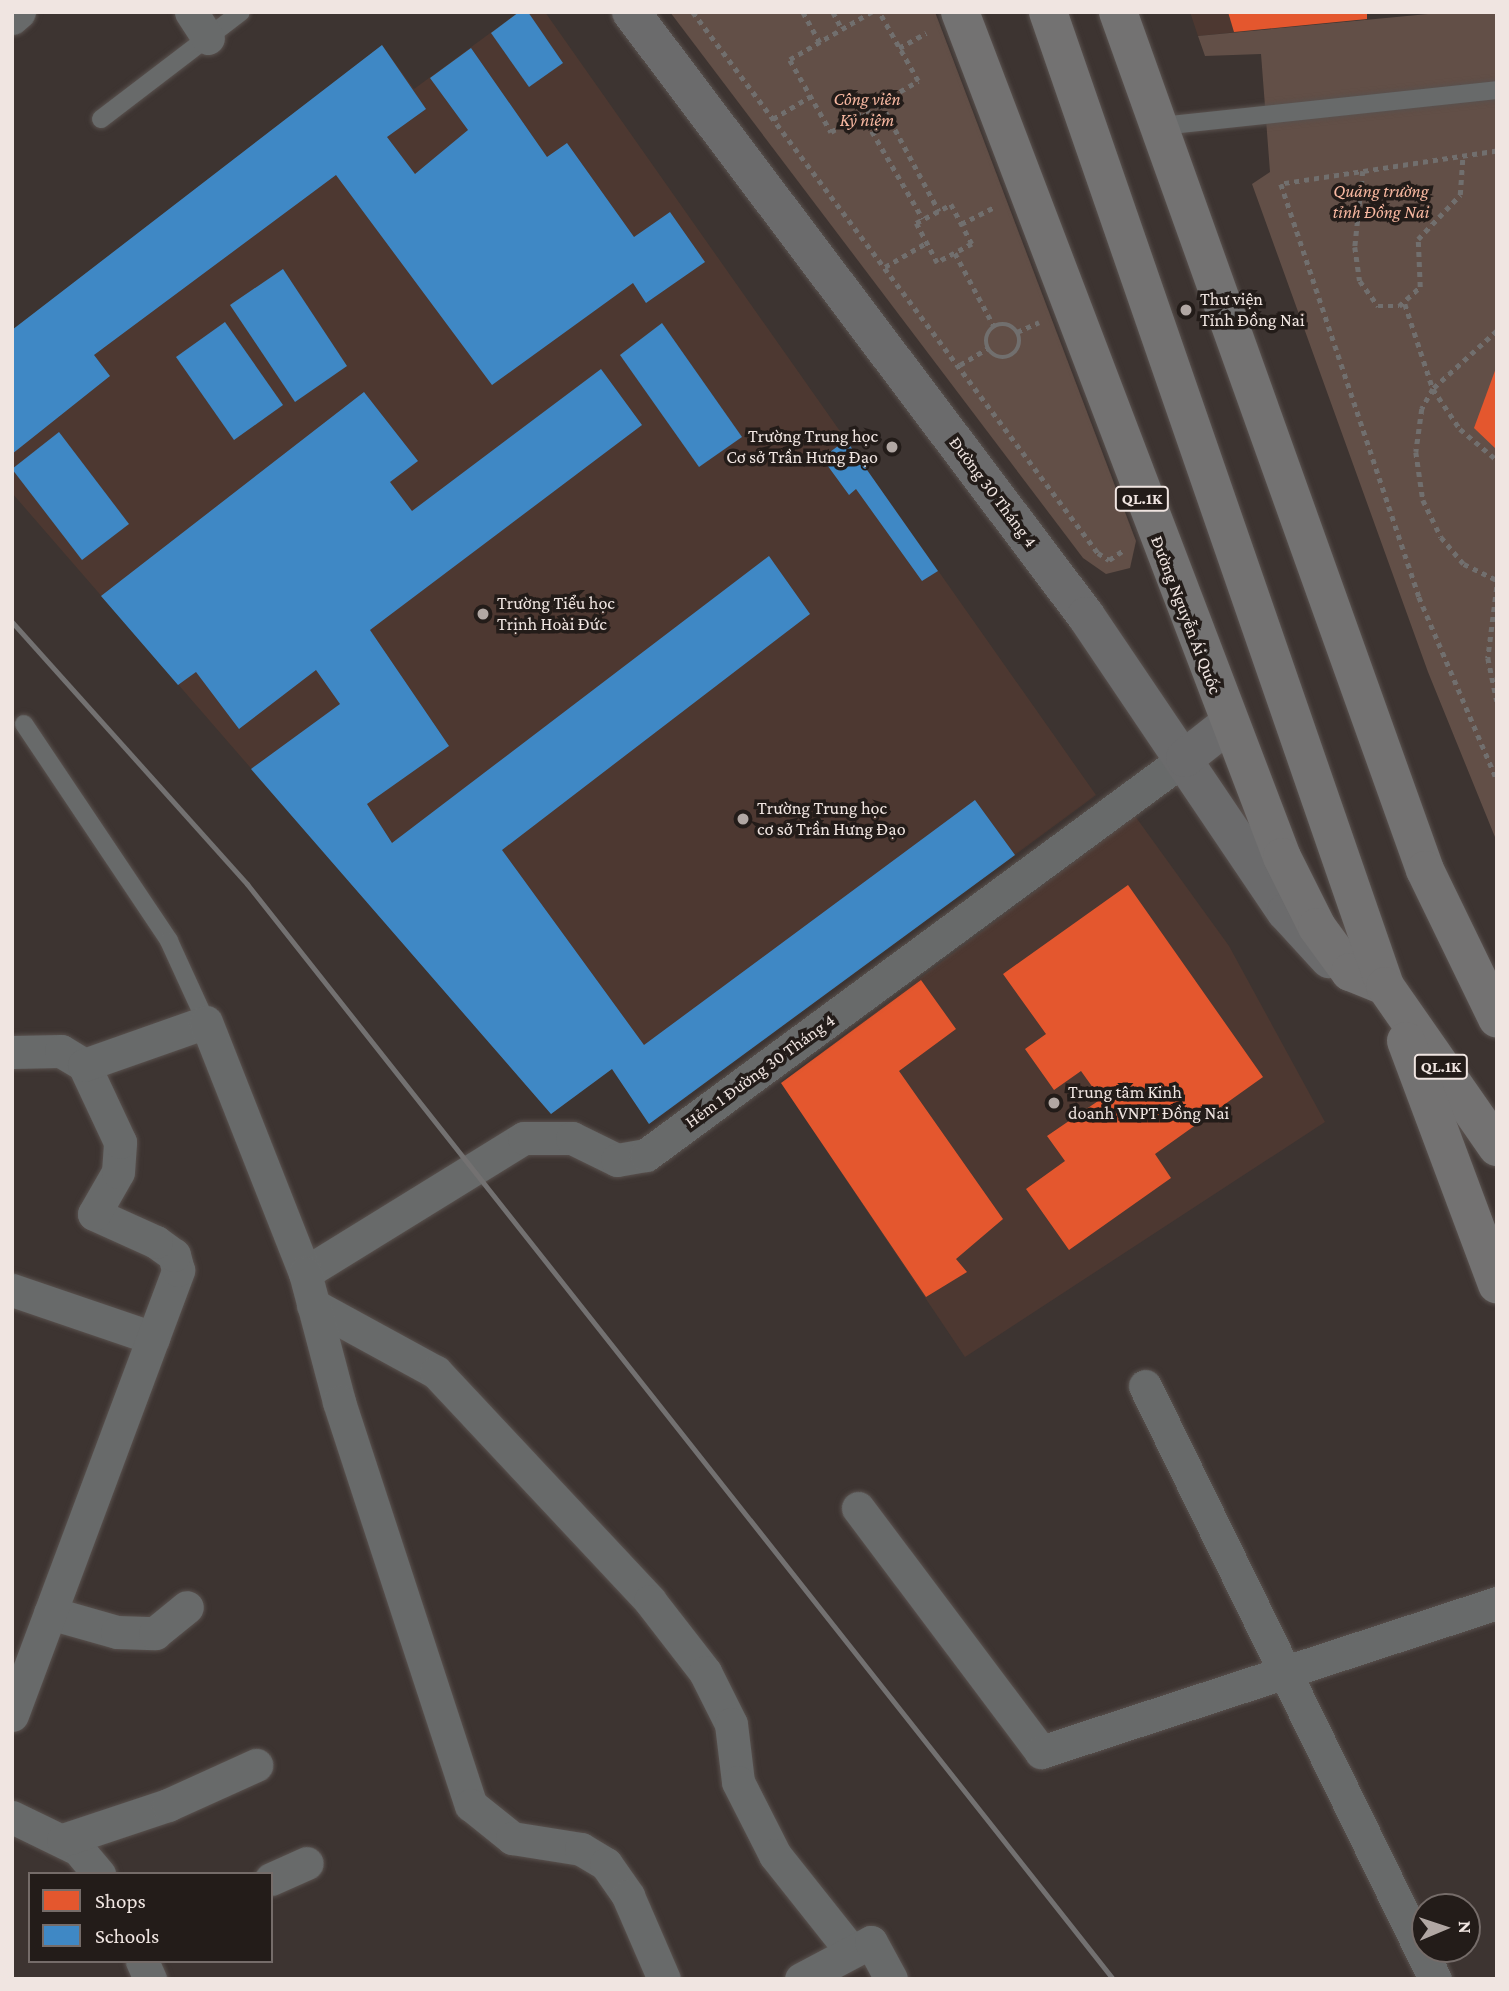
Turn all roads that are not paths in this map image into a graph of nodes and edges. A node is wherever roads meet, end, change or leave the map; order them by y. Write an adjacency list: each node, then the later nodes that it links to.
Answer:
1 (19, 12): 6 (street)
2 (241, 12): 8 (lane)
3 (631, 12): 14 (main road, Đường 30 Tháng 4)
4 (1048, 12): 16 (main road, QL.1K)
5 (1118, 12): 11 (main road)
6 (12, 18)
7 (945, 22): 13 (main road, Đường Nguyễn Ái Quốc / QL.1K)
8 (199, 25): 10 (lane)
9 (1497, 90): 11 (lane)
10 (101, 119)
11 (1161, 126): 17 (main road)
12 (24, 724): 18 (lane)
13 (1227, 725): 14 (main road); 15 (main road, Đường Nguyễn Ái Quốc / QL.1K)
14 (1185, 758): 15 (main road, Đường 30 Tháng 4); 23 (street, Hẻm 1 Đường 30 Tháng 4)
15 (1350, 972): 16 (main road)
16 (1385, 986): 21 (main road, QL.1K); 22 (main road)
17 (1497, 1018)
18 (206, 1022): 20 (street); 23 (street)
19 (12, 1052): 20 (street)
20 (84, 1065): 25 (street)
21 (1497, 1147)
22 (1497, 1285)
23 (309, 1289): 39 (street); 42 (street)
24 (12, 1290): 25 (street)
25 (153, 1338): 30 (street)
26 (1145, 1386): 31 (street)
27 (858, 1508): 31 (street)
28 (1497, 1603): 31 (street)
29 (187, 1607): 30 (street)
30 (50, 1613): 32 (street)
31 (1284, 1668): 45 (street)
32 (12, 1715)
33 (256, 1765): 35 (street)
34 (12, 1817): 35 (street)
35 (63, 1840): 37 (street)
36 (307, 1863): 38 (street)
37 (97, 1872)
38 (273, 1878)
39 (851, 1951): 43 (street); 44 (street)
40 (143, 1963): 41 (street)
41 (150, 1979)
42 (664, 1979)
43 (801, 1979)
44 (891, 1979)
45 (1435, 1979)

